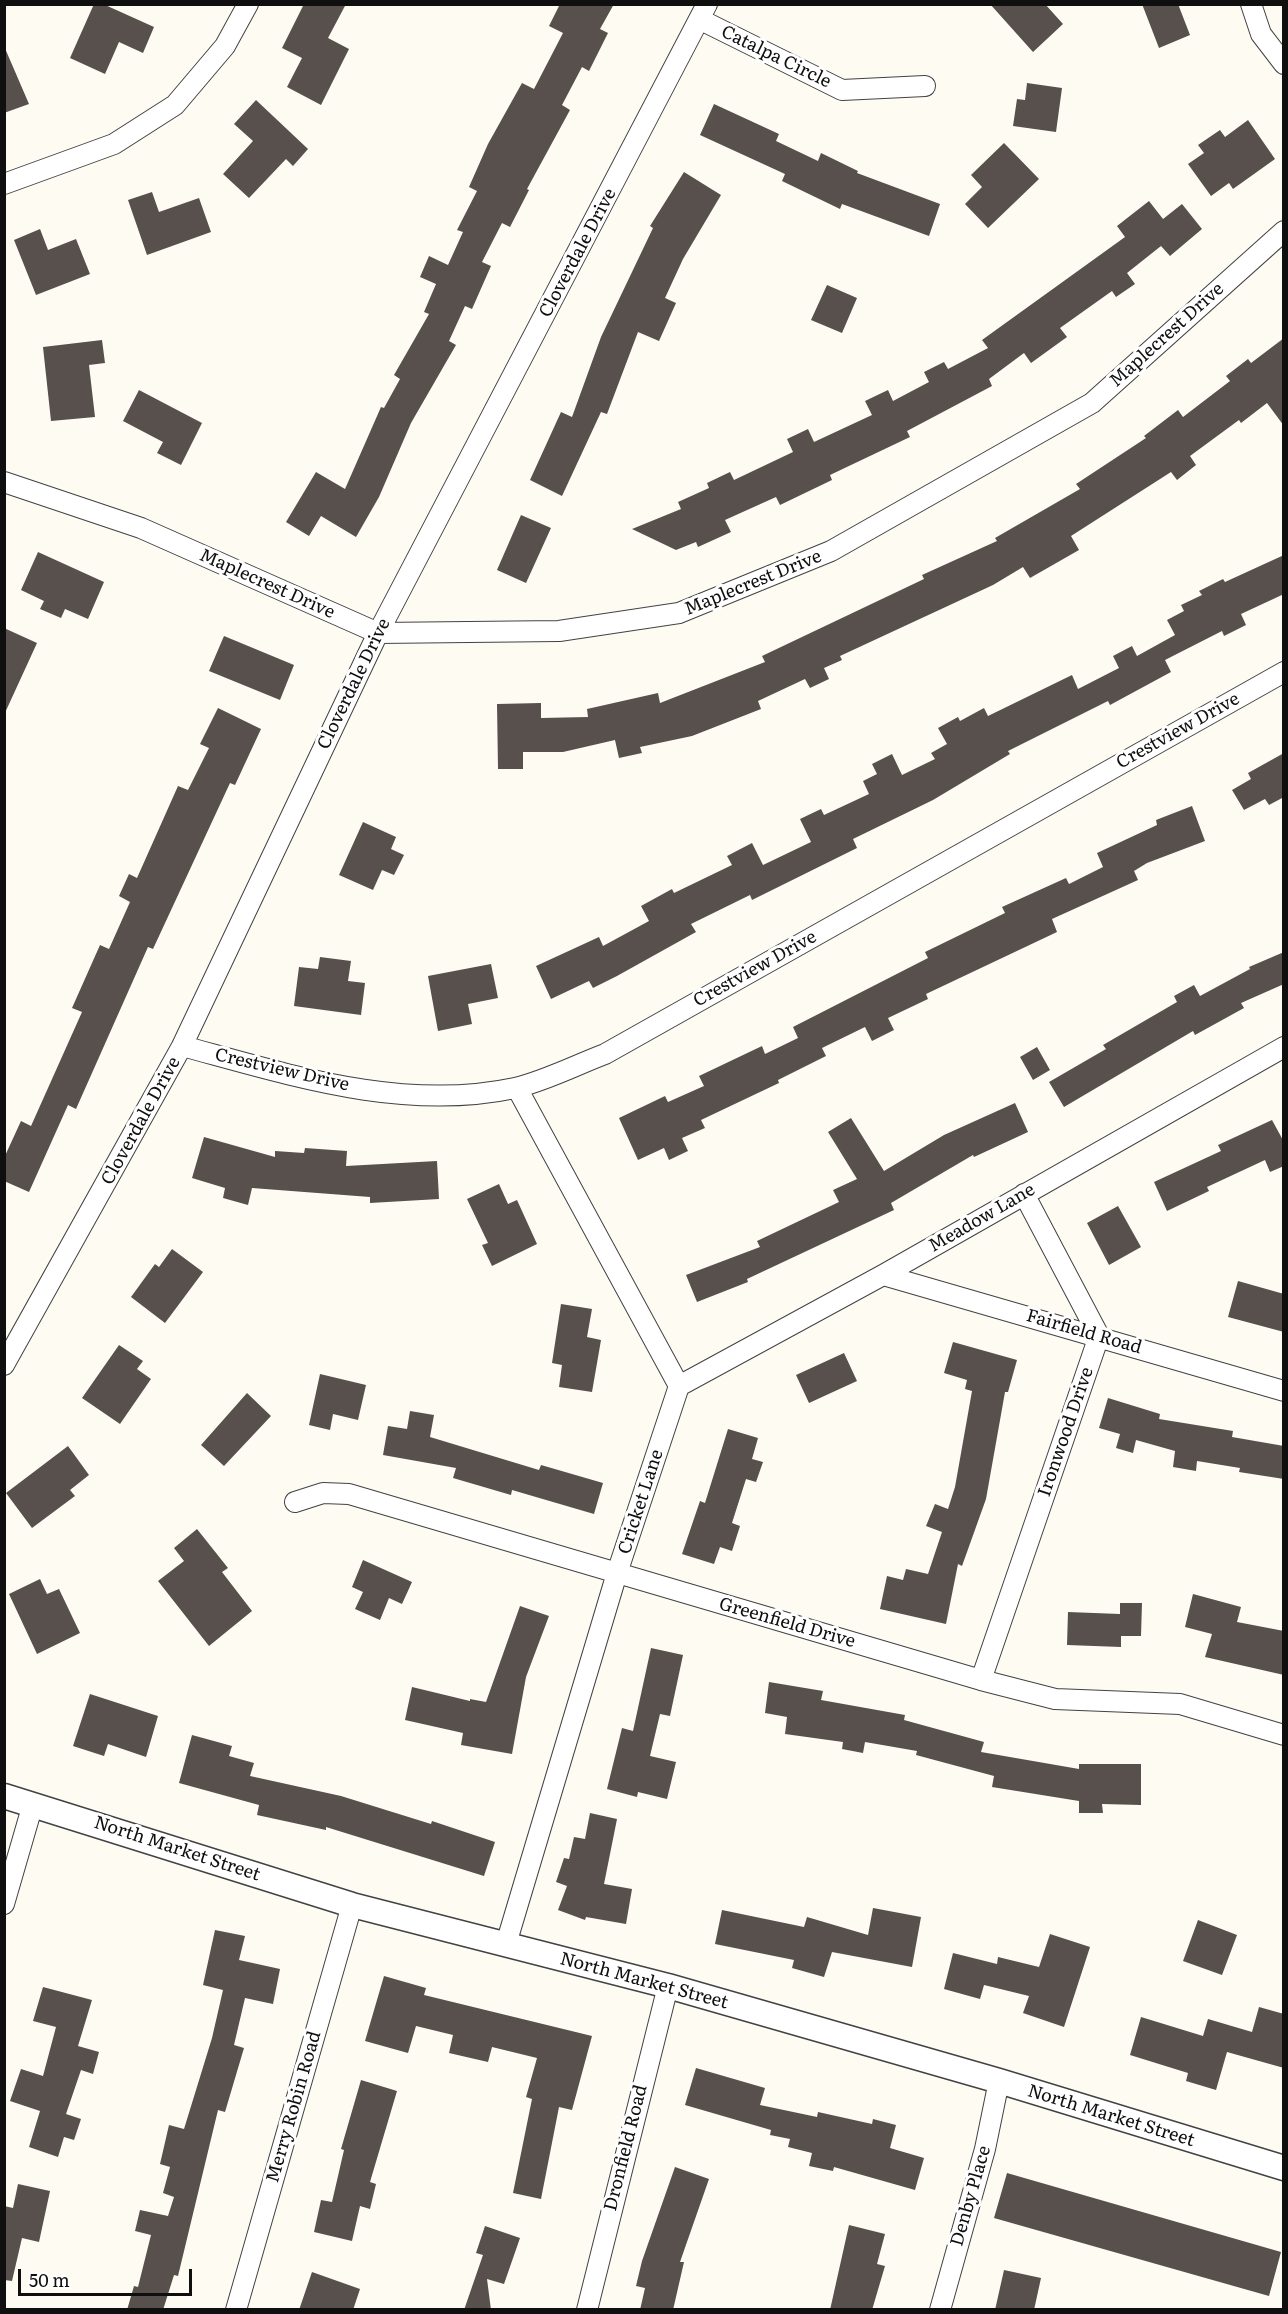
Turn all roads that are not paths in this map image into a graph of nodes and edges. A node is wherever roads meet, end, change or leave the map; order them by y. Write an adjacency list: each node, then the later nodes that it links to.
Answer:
1 (248, 4): 6 (street)
2 (1251, 4): 4 (street)
3 (704, 12): 5 (street, Catalpa Circle); 9 (street, Cloverdale Drive)
4 (1284, 64)
5 (925, 86)
6 (4, 184)
7 (1284, 231): 9 (street, Maplecrest Drive)
8 (4, 482): 9 (street, Maplecrest Drive)
9 (378, 633): 11 (street, Cloverdale Drive)
10 (1284, 672): 13 (street, Crestview Drive)
11 (182, 1046): 13 (street, Crestview Drive); 17 (street, Cloverdale Drive)
12 (1284, 1047): 14 (street, Meadow Lane)
13 (517, 1088): 18 (street)
14 (1024, 1194): 15 (street, Meadow Lane); 16 (street)
15 (883, 1275): 16 (street, Fairfield Road); 18 (street, Meadow Lane)
16 (1099, 1336): 19 (street, Fairfield Road); 22 (street, Ironwood Drive)
17 (4, 1365)
18 (679, 1386): 21 (street, Cricket Lane)
19 (1284, 1391)
20 (295, 1502): 21 (street, Greenfield Drive)
21 (617, 1573): 22 (street, Greenfield Drive); 28 (street, Cricket Lane)
22 (981, 1680): 23 (street, Greenfield Drive)
23 (1284, 1735)
24 (4, 1796): 25 (street, North Market Street)
25 (33, 1804): 26 (street); 27 (street, North Market Street)
26 (4, 1904)
27 (352, 1905): 28 (street, North Market Street); 32 (street, Merry Robin Road)
28 (506, 1944): 29 (street, North Market Street)
29 (668, 1986): 30 (street, North Market Street); 33 (street, Dronfield Road)
30 (999, 2081): 31 (street, North Market Street); 34 (street, Denby Place)
31 (1284, 2168)
32 (236, 2310)
33 (587, 2310)
34 (940, 2310)

